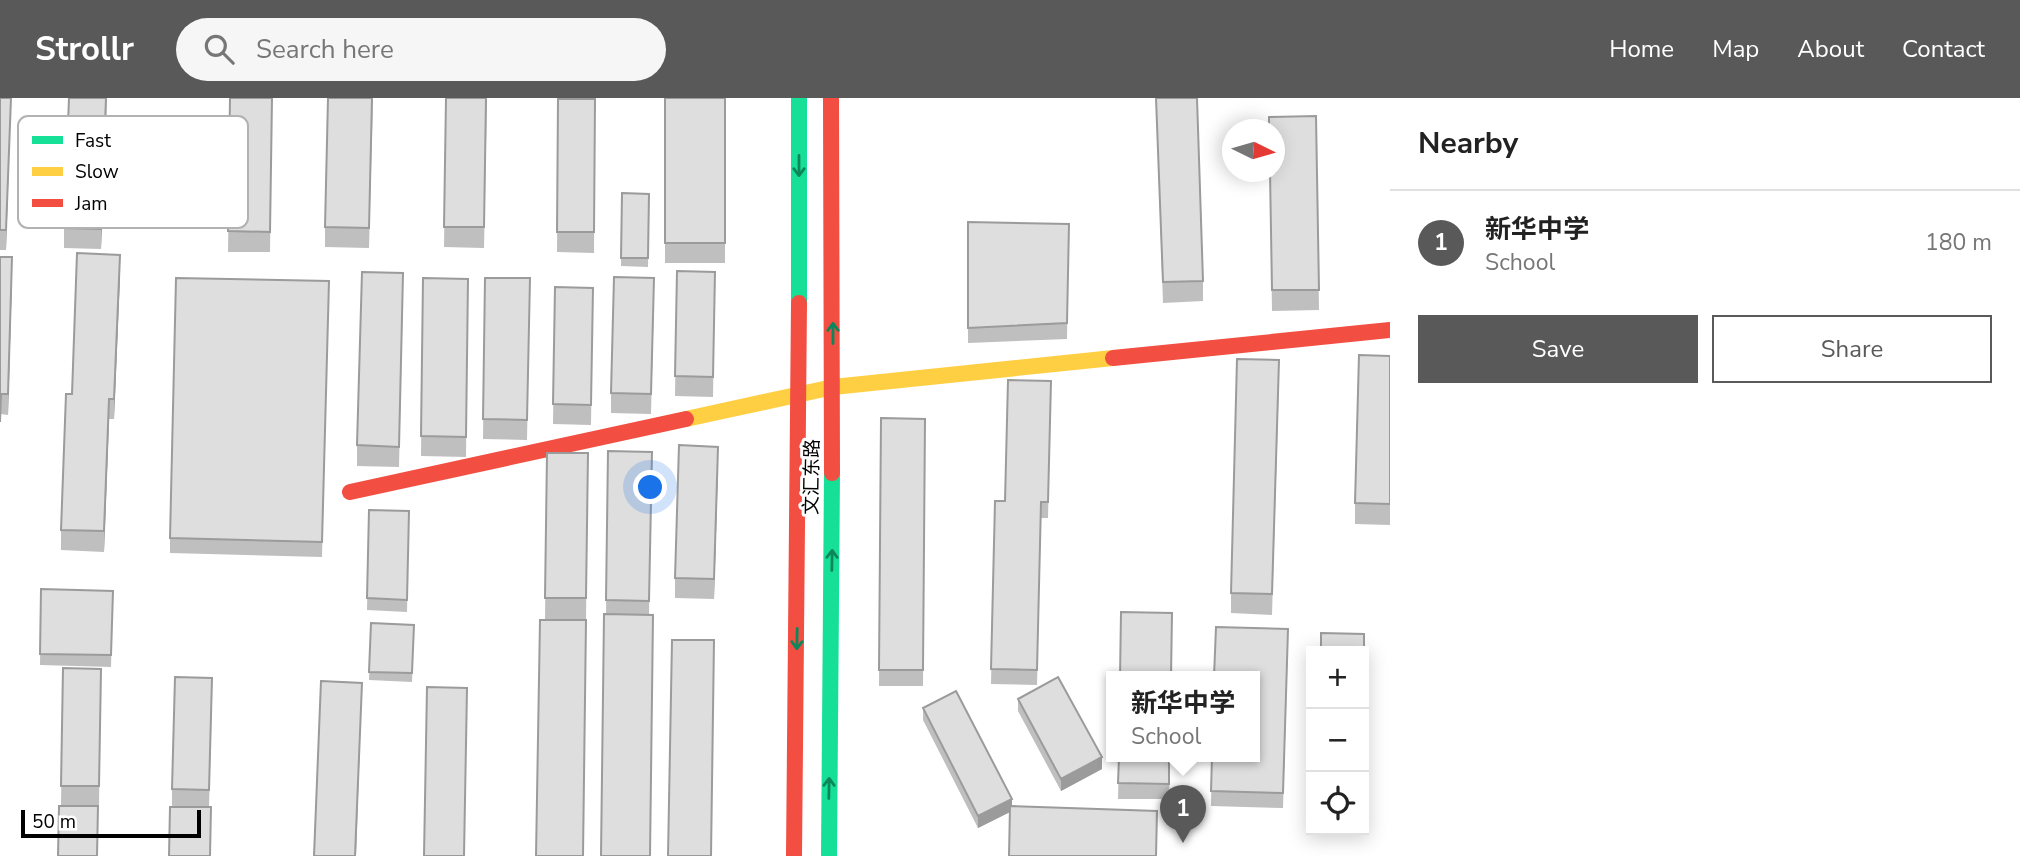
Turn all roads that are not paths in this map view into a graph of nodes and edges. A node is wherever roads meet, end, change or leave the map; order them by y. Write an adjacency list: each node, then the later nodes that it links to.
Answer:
1 (799, 98): 5 (main road, 文汇东路, one-way to 5)
2 (831, 98): 4 (main road, 文汇东路, one-way to 2)
3 (1390, 330): 4 (main road)
4 (834, 387): 5 (main road); 8 (main road, 文汇东路, one-way to 4)
5 (799, 393): 6 (main road); 7 (main road, 文汇东路, one-way to 7)
6 (351, 492)
7 (794, 856)
8 (829, 856)

